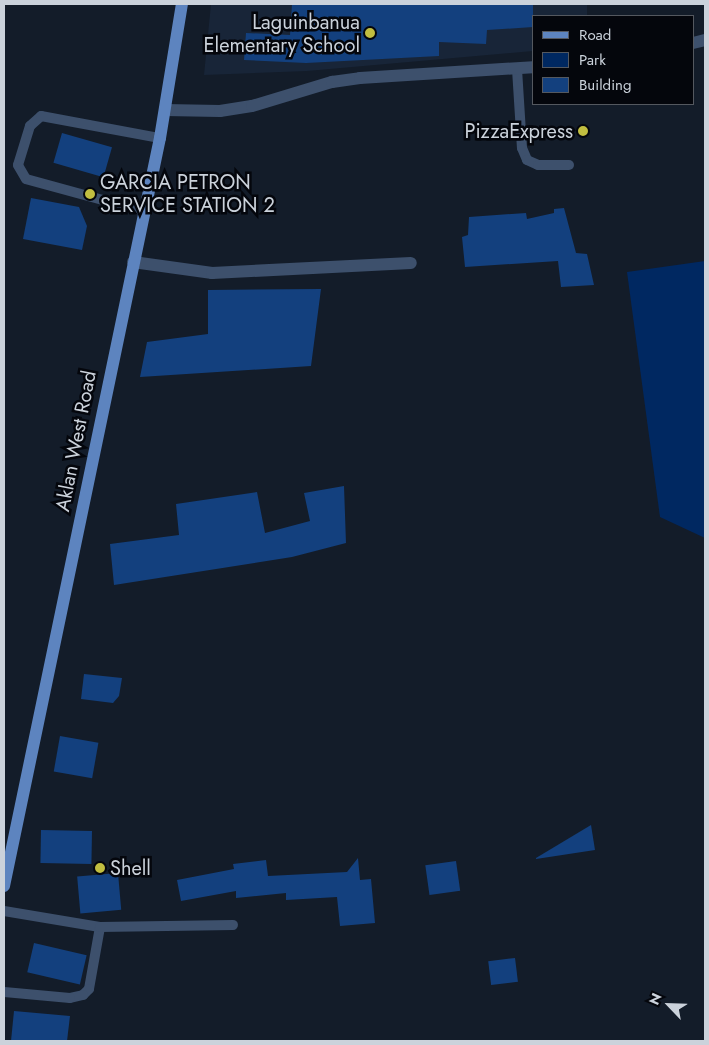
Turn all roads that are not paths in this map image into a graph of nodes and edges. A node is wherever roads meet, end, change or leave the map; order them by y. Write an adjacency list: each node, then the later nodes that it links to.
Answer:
1 (182, 4): 4 (main road, Aklan West Road)
2 (532, 67): 3 (street)
3 (517, 69): 4 (street); 6 (lane)
4 (165, 110): 5 (main road, Aklan West Road)
5 (160, 138): 7 (main road, Aklan West Road); 7 (lane)
6 (569, 165)
7 (143, 211): 8 (main road, Aklan West Road)
8 (133, 262): 9 (street); 10 (main road, Aklan West Road)
9 (411, 263)
10 (4, 886)
11 (4, 911): 13 (lane)
12 (233, 925): 13 (lane)
13 (100, 927): 14 (lane)
14 (4, 992)

